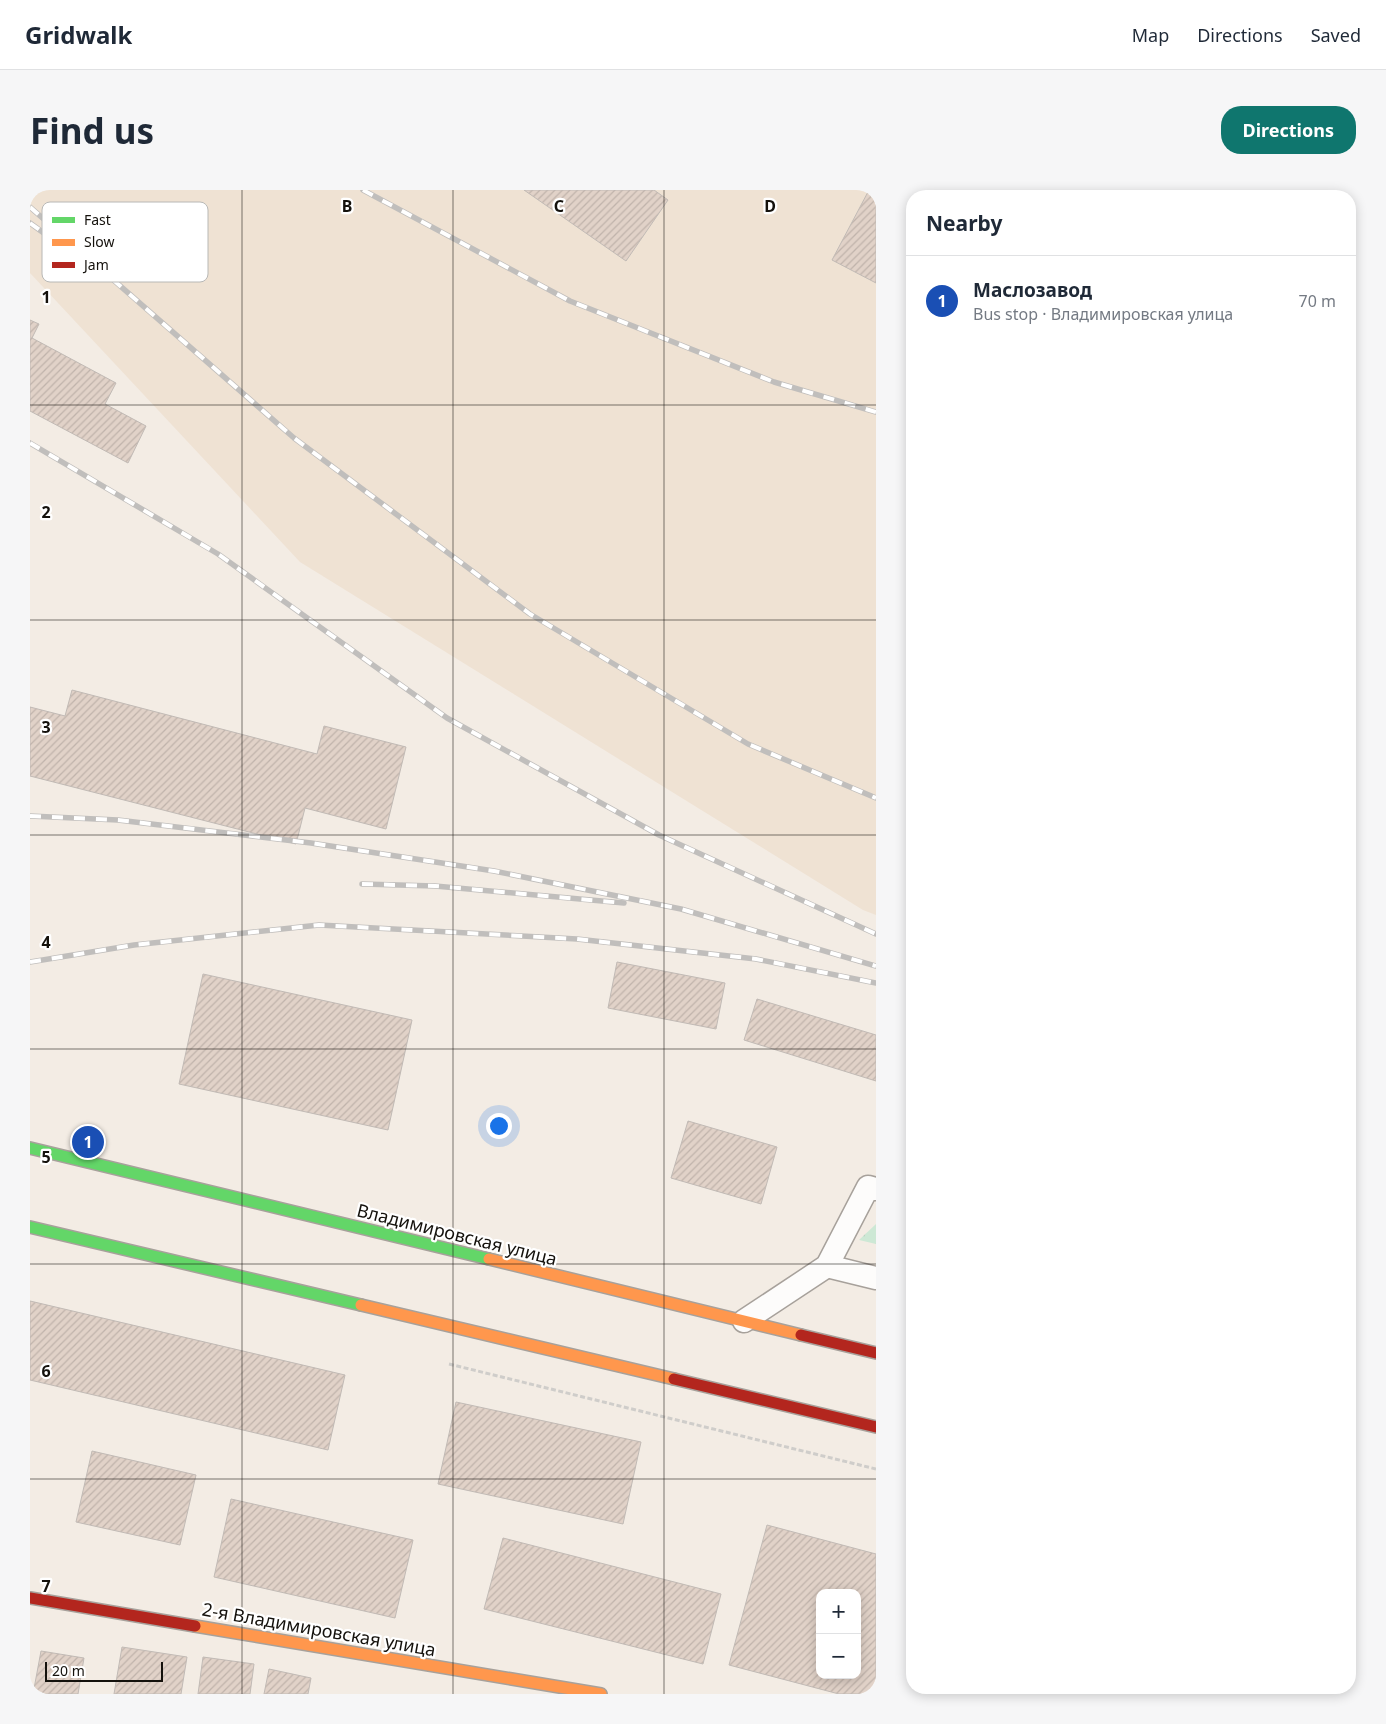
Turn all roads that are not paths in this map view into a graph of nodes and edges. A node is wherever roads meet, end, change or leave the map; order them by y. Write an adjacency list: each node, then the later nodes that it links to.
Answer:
1 (30, 1148): 6 (main road, Владимировская улица)
2 (876, 1189): 4 (lane)
3 (30, 1227): 8 (main road)
4 (827, 1266): 5 (lane); 6 (lane)
5 (876, 1278)
6 (744, 1321): 7 (main road, Владимировская улица)
7 (876, 1353)
8 (876, 1427)
9 (30, 1598): 10 (main road, 2-я Владимировская улица)
10 (601, 1694)

